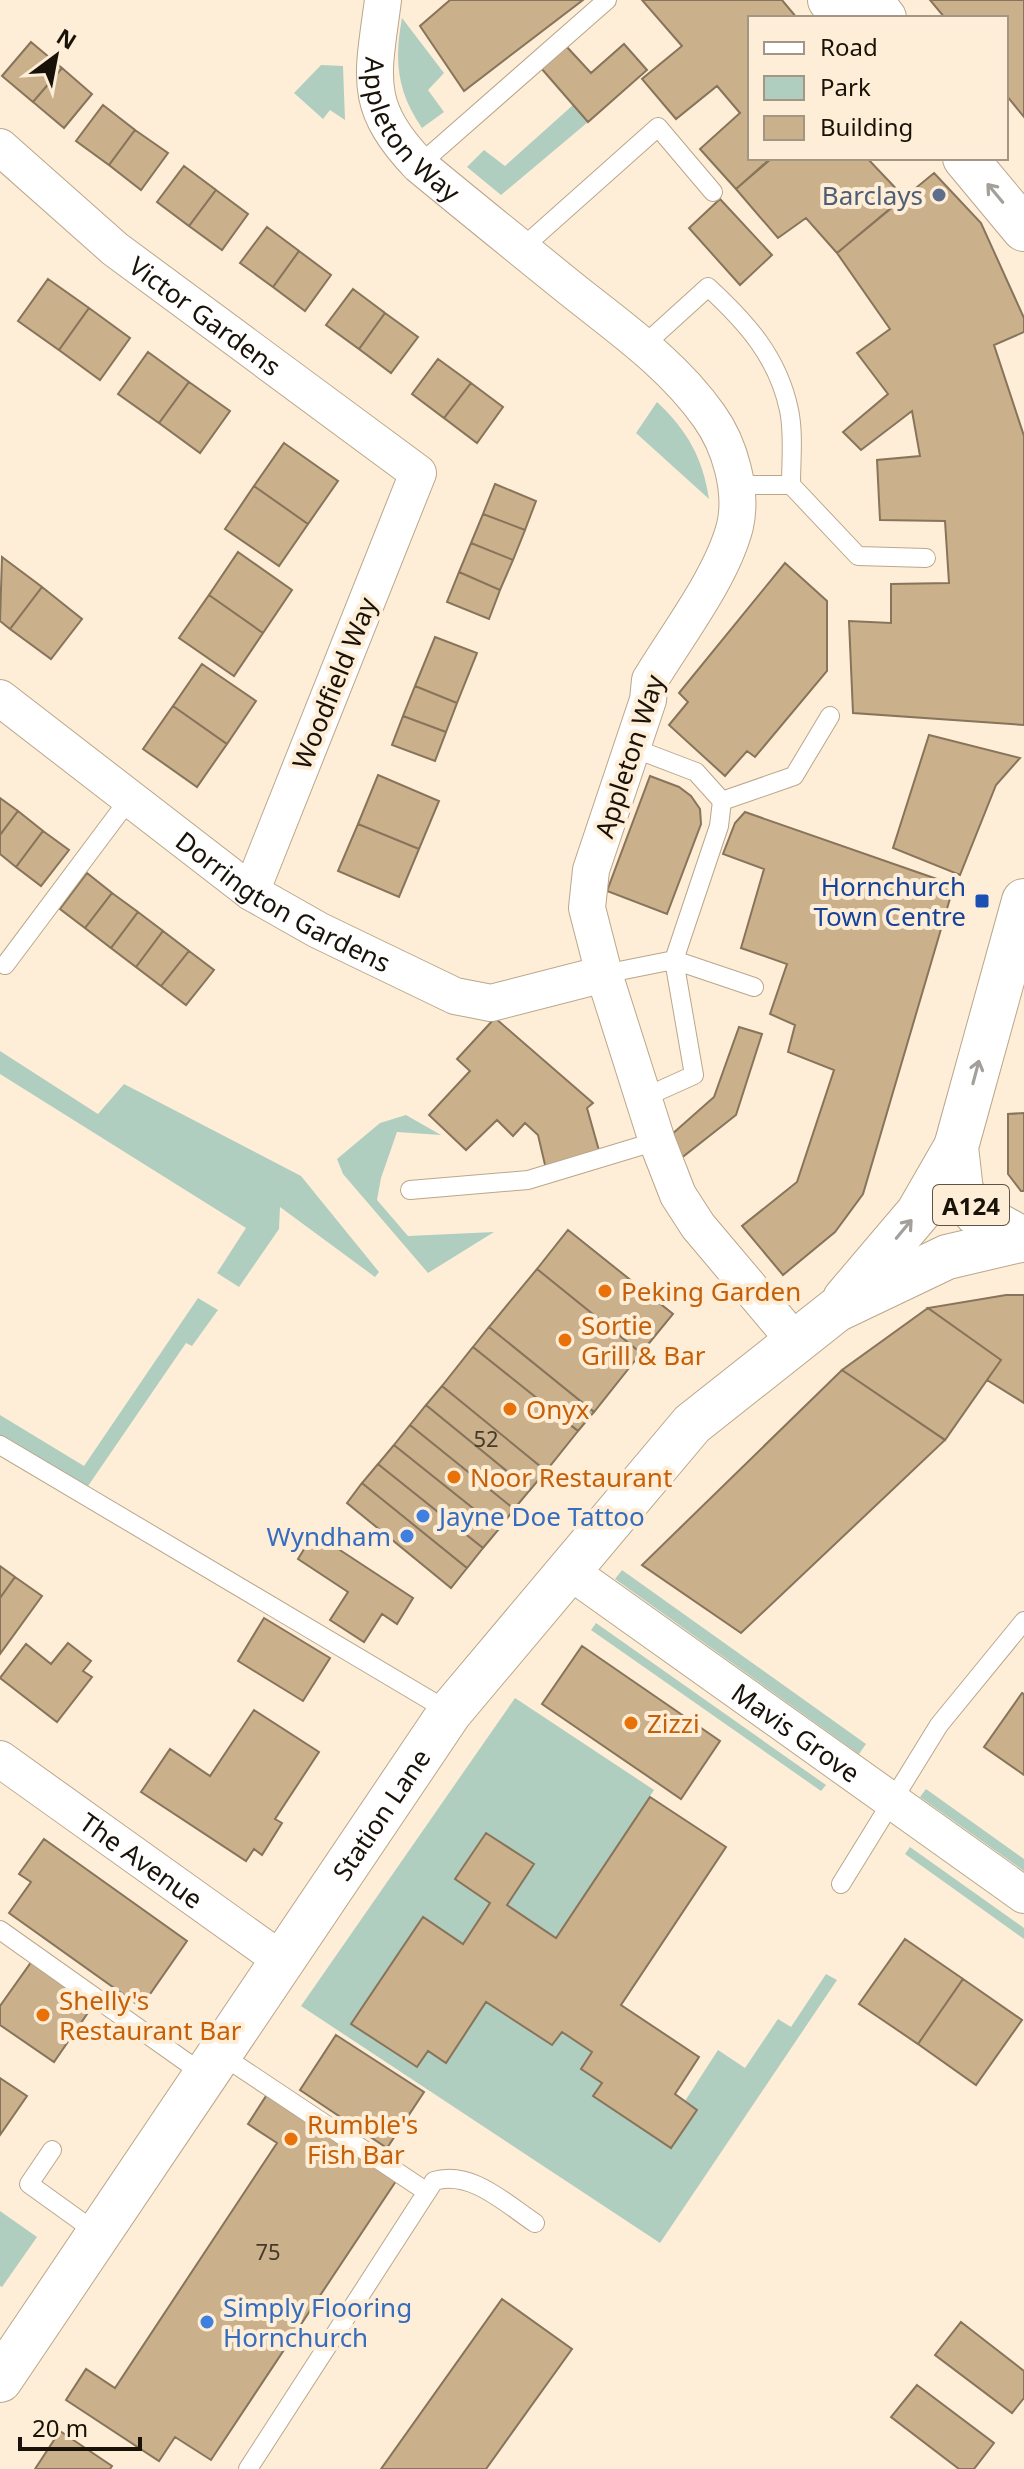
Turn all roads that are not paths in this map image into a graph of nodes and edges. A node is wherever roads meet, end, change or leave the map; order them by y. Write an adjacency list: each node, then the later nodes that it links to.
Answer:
1 (383, 0): 10 (street, Appleton Way)
2 (607, 0): 10 (lane)
3 (830, 0): 5 (street)
4 (869, 0): 6 (street)
5 (844, 16)
6 (882, 16)
7 (0, 147): 16 (street, Victor Gardens)
8 (967, 160): 13 (street, one-way to 8)
9 (1005, 160): 11 (street)
10 (419, 165): 14 (street, Appleton Way)
11 (1024, 182)
12 (713, 192): 14 (lane)
13 (1024, 229)
14 (521, 249): 15 (street, Appleton Way)
15 (643, 346): 17 (street, Appleton Way); 18 (lane)
16 (418, 473): 25 (street, Woodfield Way)
17 (736, 485): 18 (lane); 22 (street, Appleton Way)
18 (791, 485): 19 (lane)
19 (926, 558)
20 (0, 698): 23 (street, Dorrington Gardens)
21 (830, 716): 24 (lane)
22 (633, 748): 24 (lane); 29 (street, Appleton Way)
23 (130, 798): 25 (street, Dorrington Gardens); 28 (lane)
24 (722, 801): 27 (lane)
25 (251, 892): 29 (street, Dorrington Gardens)
26 (1024, 901): 33 (street, A124, one-way to 26)
27 (674, 960): 29 (lane); 30 (lane); 31 (lane)
28 (5, 965)
29 (604, 974): 31 (street, Appleton Way)
30 (754, 987)
31 (643, 1098): 32 (street, Appleton Way)
32 (657, 1141): 34 (lane); 37 (street, Appleton Way)
33 (956, 1147): 35 (street, Station Lane / A124); 36 (street, Station Lane, one-way to 33)
34 (410, 1190)
35 (1022, 1240): 36 (street, Station Lane)
36 (836, 1310): 37 (street, Station Lane)
37 (795, 1341): 39 (street, Station Lane)
38 (0, 1445): 41 (lane)
39 (568, 1570): 41 (street, Station Lane); 43 (street, Mavis Grove)
40 (1024, 1621): 43 (lane)
41 (450, 1712): 47 (street, Station Lane)
42 (0, 1759): 47 (street, The Avenue)
43 (890, 1800): 44 (lane); 45 (street, Mavis Grove)
44 (841, 1884)
45 (1024, 1895)
46 (0, 1930): 48 (lane)
47 (284, 1962): 48 (street, Station Lane)
48 (213, 2065): 50 (lane); 52 (street, Station Lane)
49 (52, 2150): 52 (lane)
50 (427, 2192): 51 (lane); 54 (lane)
51 (535, 2223)
52 (100, 2235): 53 (street, Station Lane)
53 (0, 2380)
54 (248, 2469)

